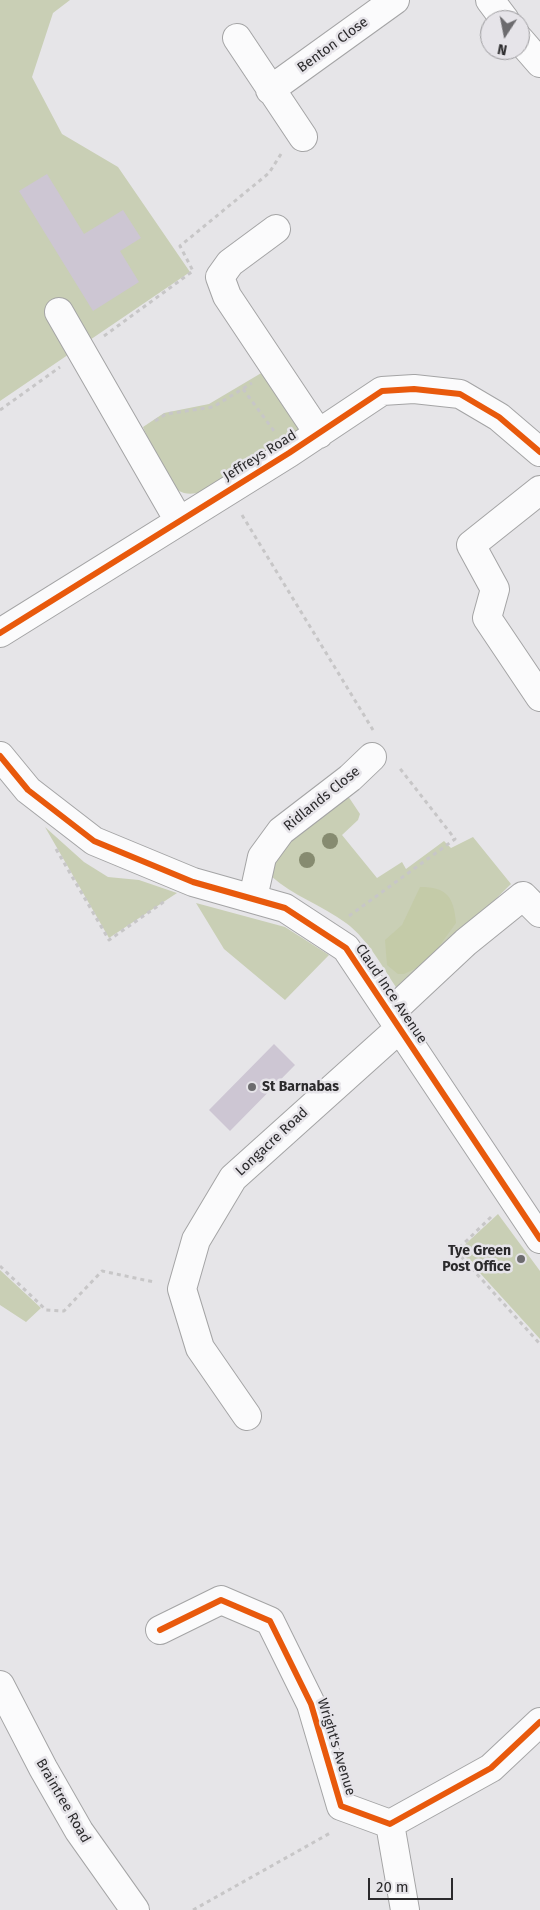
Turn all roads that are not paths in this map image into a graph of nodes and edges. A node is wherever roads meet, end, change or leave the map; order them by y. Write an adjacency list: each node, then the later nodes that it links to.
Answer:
1 (395, 0): 5 (street, Benton Close)
2 (237, 38): 5 (street)
3 (530, 42): 4 (street)
4 (540, 63)
5 (270, 90): 6 (street)
6 (303, 137)
7 (276, 229): 9 (street)
8 (59, 312): 12 (street)
9 (319, 434): 10 (street, Jeffreys Road); 12 (street, Jeffreys Road)
10 (540, 452)
11 (540, 490): 14 (street)
12 (179, 521): 13 (street, Jeffreys Road)
13 (0, 633)
14 (540, 697)
15 (380, 750): 17 (street, Ridlands Close)
16 (0, 756): 17 (street, Claud Ince Avenue)
17 (253, 898): 19 (street, Claud Ince Avenue)
18 (540, 914): 19 (street, Longacre Road)
19 (395, 1020): 20 (street, Claud Ince Avenue); 21 (street, Longacre Road)
20 (538, 1234)
21 (246, 1416)
22 (160, 1630): 25 (street, Wright's Avenue)
23 (0, 1685): 26 (street, Braintree Road)
24 (540, 1722): 25 (street)
25 (390, 1824): 27 (street)
26 (135, 1910)
27 (405, 1910)

